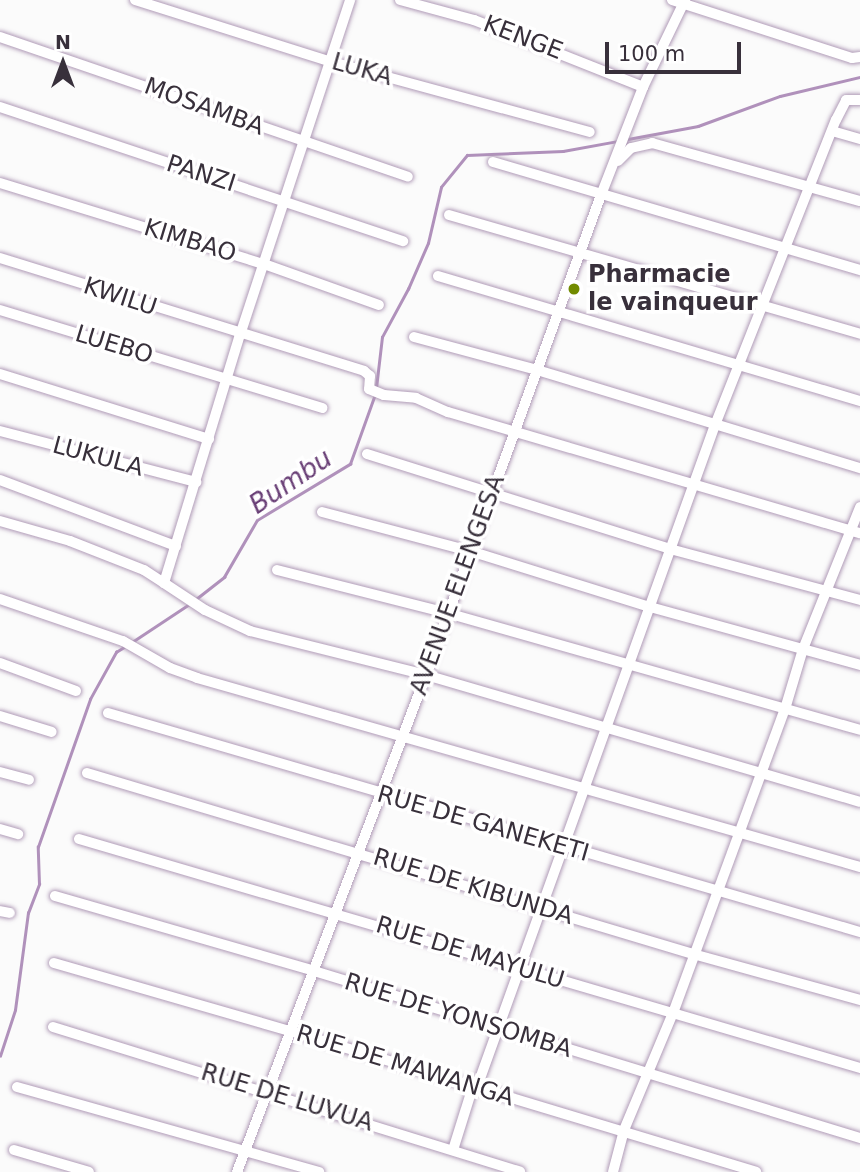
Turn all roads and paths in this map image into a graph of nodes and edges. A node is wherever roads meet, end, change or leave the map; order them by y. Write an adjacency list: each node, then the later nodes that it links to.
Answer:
1 (135, 0): 8 (street, LUKA)
2 (350, 0): 8 (street)
3 (400, 0): 9 (street, KENGE)
4 (673, 0): 5 (street)
5 (685, 2): 7 (street); 9 (street, AVENUE ELENGESA)
6 (0, 37): 15 (street, MOSAMBA)
7 (860, 57)
8 (332, 62): 13 (street, LUKA); 15 (street)
9 (643, 87): 17 (street, AVENUE ELENGESA)
10 (860, 100): 12 (street)
11 (0, 107): 22 (street, PANZI)
12 (832, 131): 14 (street); 20 (street)
13 (590, 132)
14 (860, 139)
15 (302, 142): 18 (street, MOSAMBA); 22 (street)
16 (493, 162): 21 (street)
17 (612, 168): 20 (street); 21 (street, AVENUE ELENGESA)
18 (408, 177)
19 (0, 183): 29 (street, KIMBAO)
20 (810, 187): 23 (street); 26 (street)
21 (601, 195): 26 (street); 27 (street, AVENUE ELENGESA)
22 (284, 201): 25 (street, PANZI); 29 (street)
23 (860, 201)
24 (449, 215): 27 (street)
25 (402, 242)
26 (785, 249): 30 (street); 33 (street)
27 (579, 254): 33 (street); 35 (street, AVENUE ELENGESA)
28 (0, 258): 37 (street, KWILU)
29 (264, 264): 32 (street, KIMBAO); 37 (street)
30 (860, 271)
31 (438, 276): 35 (street)
32 (379, 305)
33 (764, 306): 36 (street); 39 (street)
34 (0, 310): 42 (street, LUEBO)
35 (557, 312): 39 (street); 40 (street, AVENUE ELENGESA)
36 (860, 334)
37 (240, 335): 42 (street); 47 (street, KWILU)
38 (414, 337): 40 (street)
39 (738, 365): 43 (street); 45 (street)
40 (537, 370): 45 (street); 47 (street, AVENUE ELENGESA)
41 (0, 374): 48 (street)
42 (228, 381): 44 (street, LUEBO); 48 (street)
43 (860, 401)
44 (322, 408)
45 (715, 425): 50 (street); 53 (street)
46 (0, 431): 52 (street, LUKULA)
47 (515, 431): 53 (street); 54 (street, AVENUE ELENGESA)
48 (209, 439): 52 (street)
49 (367, 454): 54 (street)
50 (860, 468)
51 (0, 480): 59 (street)
52 (196, 482): 59 (street)
53 (695, 484): 58 (street); 60 (street)
54 (492, 493): 60 (street); 61 (street, AVENUE ELENGESA)
55 (860, 507): 58 (street)
56 (323, 512): 61 (street)
57 (0, 521): 63 (street)
58 (855, 531): 64 (street)
59 (176, 546): 63 (street)
60 (670, 549): 64 (street); 67 (street)
61 (470, 551): 67 (street); 68 (street, AVENUE ELENGESA)
62 (277, 570): 68 (street)
63 (164, 583): 73 (street)
64 (828, 590): 66 (street); 69 (street)
65 (0, 599): 81 (street)
66 (860, 600)
67 (650, 607): 69 (street); 71 (street)
68 (447, 613): 71 (street); 73 (street, AVENUE ELENGESA)
69 (803, 649): 72 (street); 75 (street)
70 (0, 663): 74 (street)
71 (629, 665): 75 (street); 78 (street)
72 (860, 665)
73 (426, 675): 78 (street); 81 (street, AVENUE ELENGESA)
74 (76, 691)
75 (785, 709): 79 (street); 84 (street)
76 (108, 713): 87 (street, RUE DE GANEKETI)
77 (0, 716): 80 (street)
78 (607, 728): 84 (street); 86 (street)
79 (860, 730)
80 (52, 732)
81 (402, 736): 86 (street); 87 (street, AVENUE ELENGESA)
82 (0, 772): 85 (street)
83 (87, 773): 94 (street, RUE DE KIBUNDA)
84 (759, 773): 88 (street); 90 (street)
85 (29, 780)
86 (586, 787): 90 (street); 93 (street)
87 (380, 794): 93 (street, RUE DE GANEKETI); 94 (street, AVENUE ELENGESA)
88 (860, 802)
89 (0, 830): 91 (street)
90 (738, 831): 95 (street); 96 (street)
91 (18, 834)
92 (79, 839): 99 (street, RUE DE MAYULU)
93 (562, 847): 96 (street, RUE DE GANEKETI); 98 (street)
94 (359, 853): 98 (street, RUE DE KIBUNDA); 99 (street, AVENUE ELENGESA)
95 (860, 867)
96 (718, 891): 100 (street, RUE DE GANEKETI); 101 (street)
97 (55, 896): 104 (street, RUE DE YONSOMBA)
98 (541, 908): 101 (street, RUE DE KIBUNDA); 103 (street)
99 (338, 913): 103 (street, RUE DE MAYULU); 104 (street, AVENUE ELENGESA)
100 (860, 932)
101 (694, 954): 105 (street, RUE DE KIBUNDA); 106 (street)
102 (54, 963): 109 (street, RUE DE MAWANGA)
103 (521, 968): 106 (street, RUE DE MAYULU); 108 (street)
104 (314, 971): 108 (street, RUE DE YONSOMBA); 109 (street, AVENUE ELENGESA)
105 (860, 1000)
106 (673, 1013): 110 (street, RUE DE MAYULU); 111 (street)
107 (53, 1027): 114 (street, RUE DE LUVUA)
108 (499, 1028): 111 (street, RUE DE YONSOMBA); 113 (street)
109 (290, 1031): 113 (street, RUE DE MAWANGA); 114 (street, AVENUE ELENGESA)
110 (860, 1068)
111 (648, 1076): 115 (street); 116 (street, RUE DE YONSOMBA)
112 (18, 1087): 118 (street)
113 (475, 1087): 115 (street, RUE DE MAWANGA); 119 (street)
114 (270, 1092): 118 (street, AVENUE ELENGESA); 119 (street, RUE DE LUVUA)
115 (624, 1130): 124 (street); 125 (street, RUE DE MAWANGA)
116 (860, 1138)
117 (14, 1150): 120 (street)
118 (245, 1150): 121 (street, AVENUE ELENGESA); 122 (street)
119 (453, 1150): 123 (street, RUE DE LUVUA)
120 (89, 1172)
121 (237, 1172)
122 (319, 1172)
123 (520, 1172)
124 (613, 1172)
125 (756, 1172)

